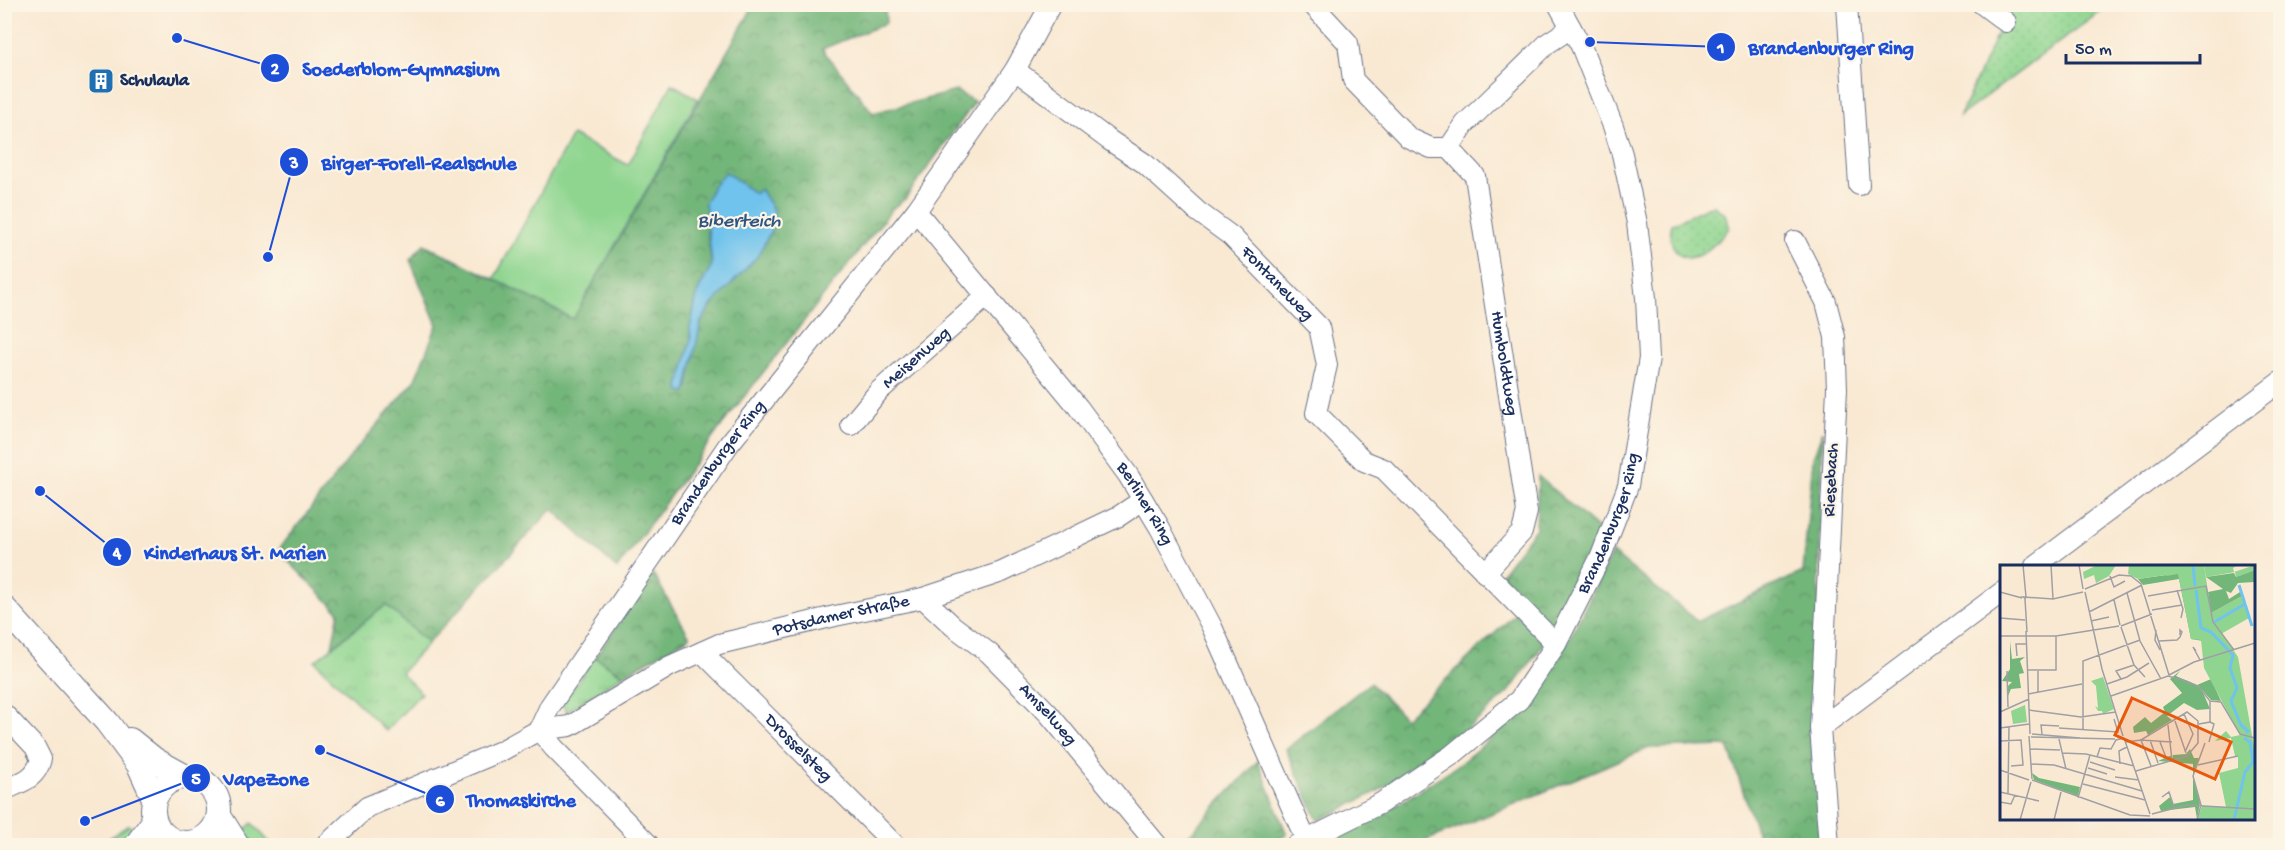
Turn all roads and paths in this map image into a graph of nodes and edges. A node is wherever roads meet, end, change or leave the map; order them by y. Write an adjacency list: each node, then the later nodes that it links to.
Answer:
1 (1051, 4): 8 (street, Brandenburger Ring)
2 (1312, 4): 9 (street)
3 (1558, 4): 7 (street, Brandenburger Ring)
4 (1847, 4): 10 (street)
5 (1982, 4): 6 (street)
6 (2006, 22)
7 (1571, 28): 9 (street); 22 (street, Brandenburger Ring)
8 (1015, 70): 11 (street, Brandenburger Ring); 18 (street, Fontaneweg)
9 (1449, 148): 18 (street, Humboldtweg)
10 (1859, 185)
11 (916, 211): 13 (street, Berliner Ring); 27 (street, Brandenburger Ring)
12 (1795, 241): 26 (street, Riesebach)
13 (987, 296): 15 (street, Meisenweg); 16 (street, Berliner Ring)
14 (2280, 382): 17 (street)
15 (851, 425)
16 (1143, 500): 20 (street, Potsdamer Straße); 33 (street, Berliner Ring)
17 (2038, 565)
18 (1485, 573): 22 (street, Fontaneweg)
19 (2000, 593): 26 (street)
20 (923, 598): 23 (street, Potsdamer Straße); 39 (street, Amselweg)
21 (4, 608): 25 (street)
22 (1556, 644): 33 (street, Brandenburger Ring)
23 (702, 651): 27 (street, Potsdamer Straße); 38 (street, Drosselsteg)
24 (4, 714): 29 (street)
25 (107, 722): 28 (street); 30 (street)
26 (1820, 728): 40 (street, Riesebach)
27 (539, 729): 36 (street); 37 (street)
28 (184, 776): 30 (street); 31 (street)
29 (4, 790)
30 (154, 808): 32 (street); 34 (street)
31 (219, 816): 32 (street); 35 (street)
32 (191, 843)
33 (1301, 843)
34 (133, 846)
35 (238, 846)
36 (325, 846)
37 (650, 846)
38 (896, 846)
39 (1158, 846)
40 (1829, 846)

